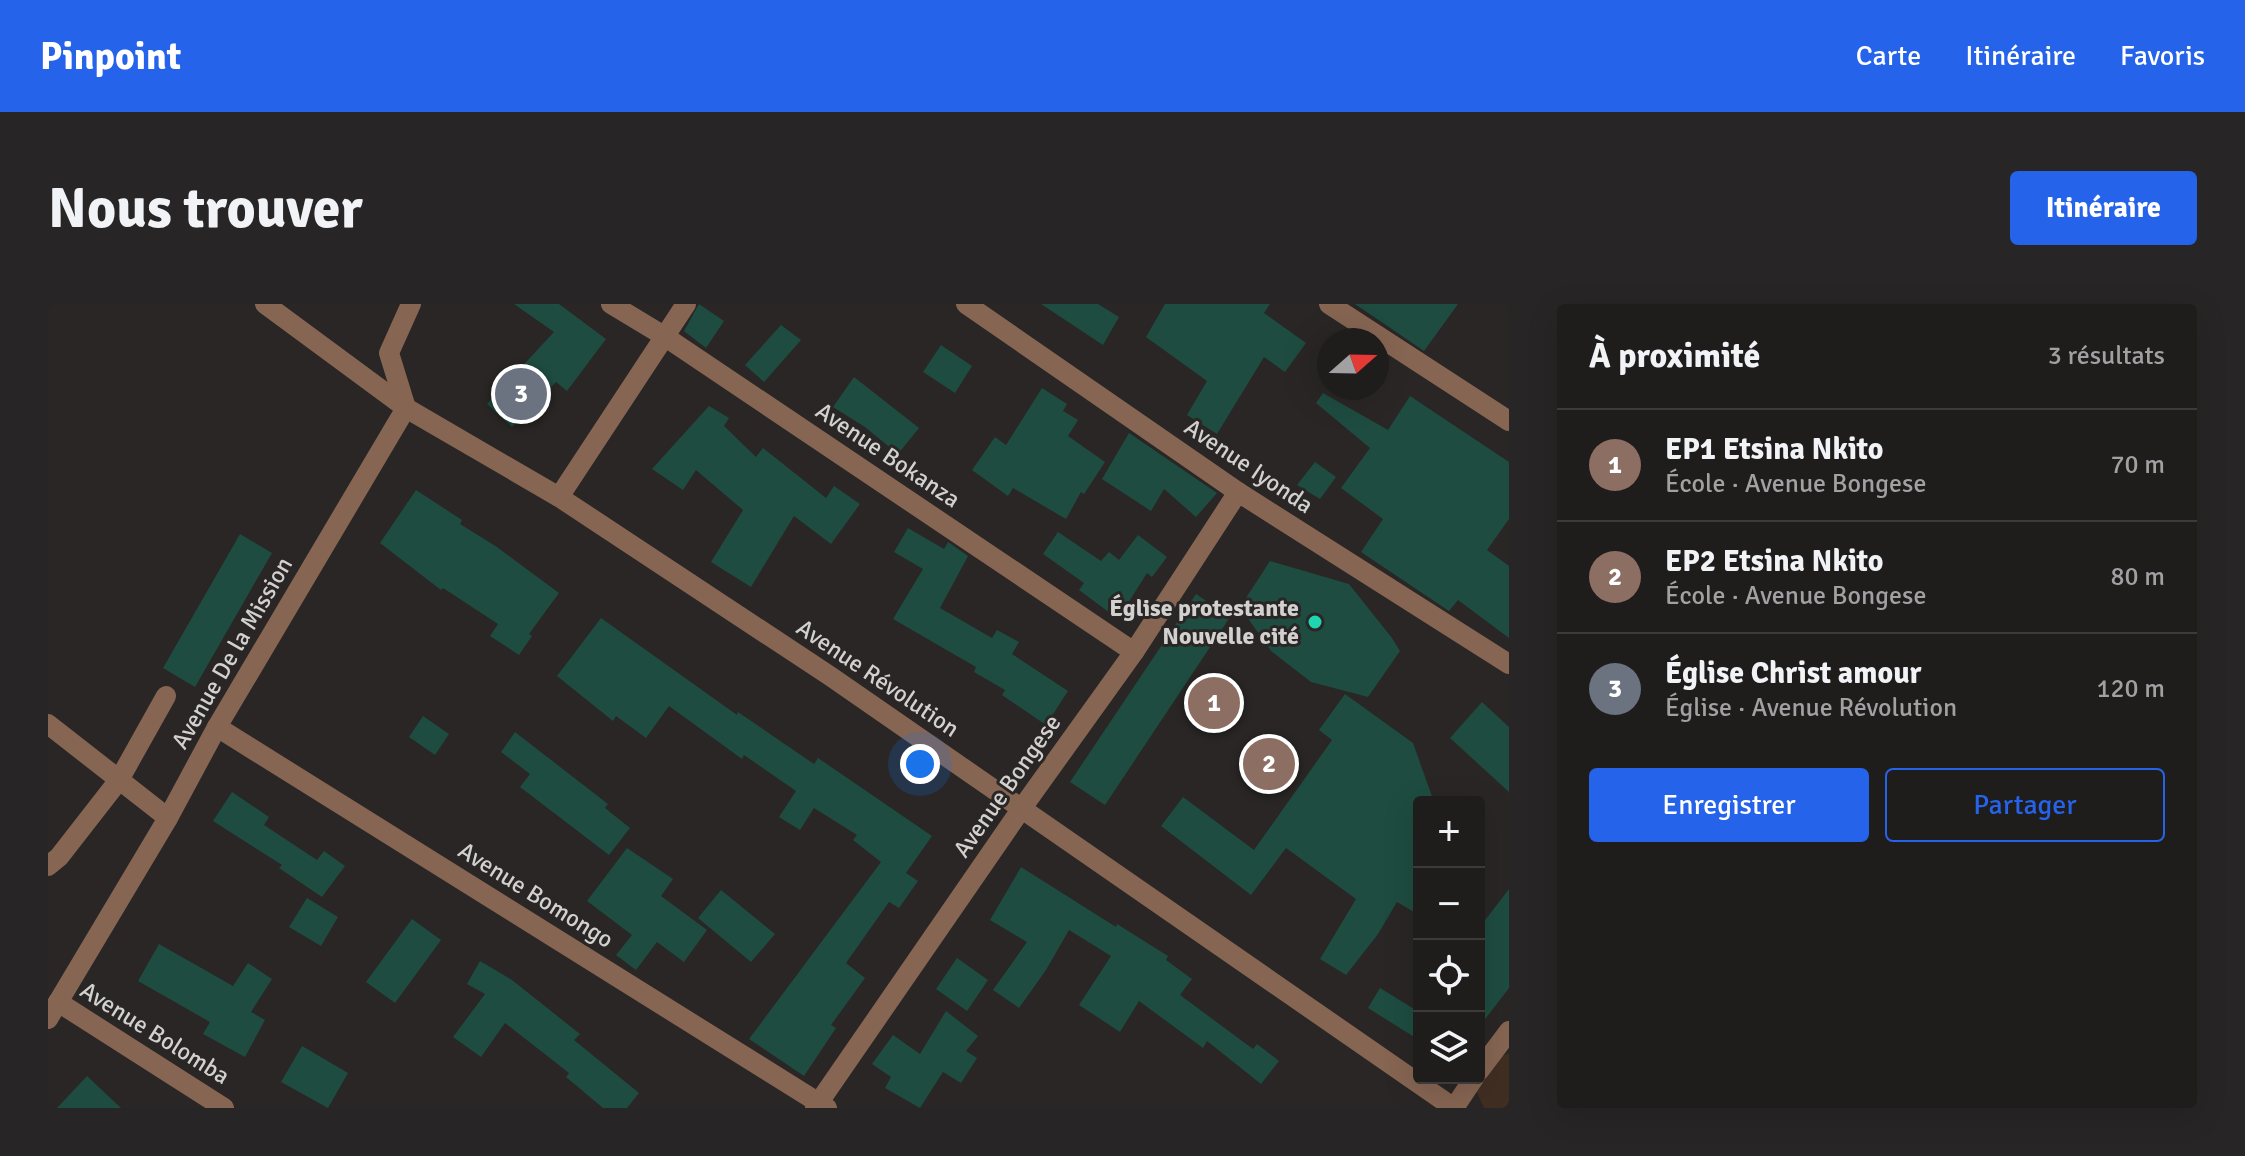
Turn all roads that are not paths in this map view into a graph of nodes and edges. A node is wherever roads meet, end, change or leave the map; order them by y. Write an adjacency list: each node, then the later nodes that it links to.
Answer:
1 (265, 304): 8 (street, Avenue Révolution)
2 (411, 304): 8 (street)
3 (611, 304): 7 (street, Avenue Bokanza)
4 (686, 304): 7 (street)
5 (966, 304): 10 (street, Avenue Iyonda)
6 (1329, 304): 9 (street)
7 (664, 336): 11 (street); 12 (street, Avenue Bokanza)
8 (406, 408): 11 (street, Avenue Révolution); 16 (street, Avenue De la Mission)
9 (1509, 421)
10 (1238, 492): 12 (street, Avenue Bongese); 13 (street, Avenue Iyonda)
11 (559, 497): 18 (street, Avenue Révolution)
12 (1134, 652): 18 (street, Avenue Bongese)
13 (1509, 664)
14 (166, 696): 17 (street)
15 (48, 724): 17 (street)
16 (217, 727): 19 (street, Avenue De la Mission); 25 (street, Avenue Bomongo)
17 (119, 780): 19 (street); 20 (street)
18 (1022, 808): 25 (street, Avenue Bongese); 27 (street, Avenue Révolution)
19 (168, 818): 21 (street, Avenue De la Mission)
20 (48, 866)
21 (53, 1011): 26 (street, Avenue Bolomba)
22 (1508, 1030): 23 (street)
23 (1485, 1063)
24 (1470, 1084): 27 (street)
25 (820, 1106)
26 (224, 1108)
27 (1454, 1108)

